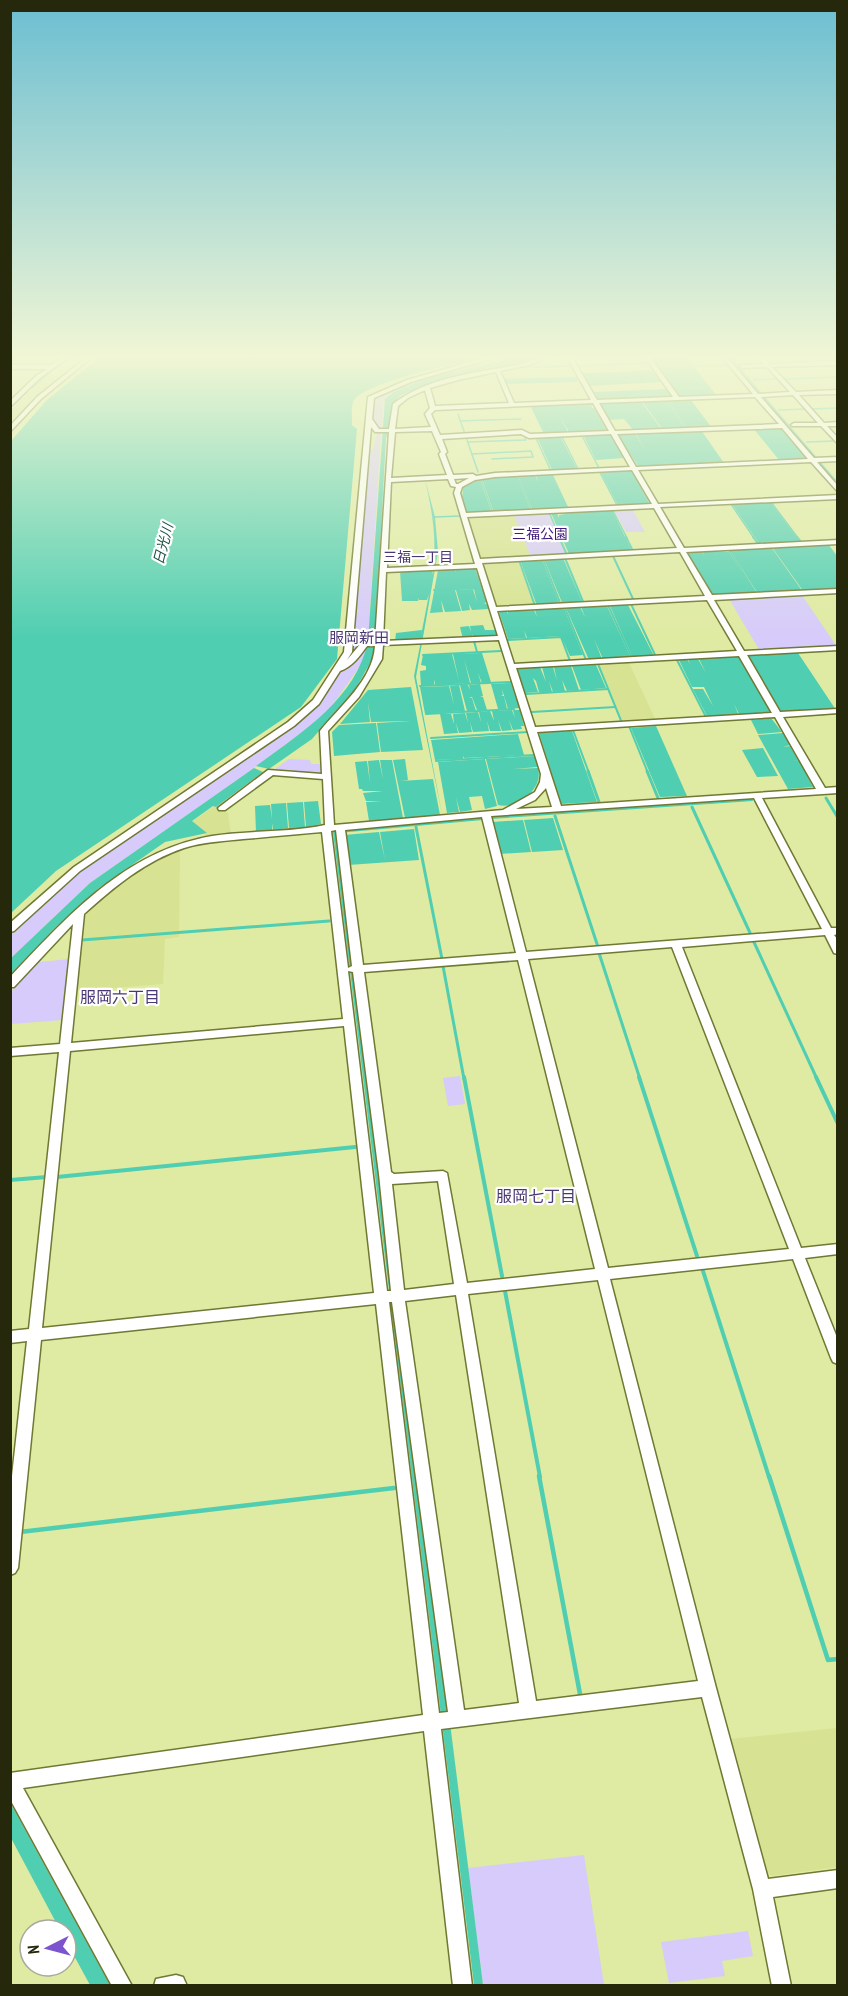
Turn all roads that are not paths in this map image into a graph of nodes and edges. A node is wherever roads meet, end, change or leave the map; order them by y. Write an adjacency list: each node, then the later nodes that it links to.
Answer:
1 (365, 450): 7 (street)
2 (370, 450): 7 (street)
3 (390, 450): 13 (street)
4 (444, 450): 11 (street)
5 (623, 450): 10 (street)
6 (803, 450): 9 (street)
7 (364, 458): 31 (street)
8 (837, 459): 9 (street)
9 (812, 460): 10 (street); 15 (street)
10 (634, 468): 12 (street); 17 (street)
11 (450, 477): 12 (street); 13 (street); 14 (street)
12 (476, 477): 14 (street)
13 (388, 480): 22 (street)
14 (459, 486): 18 (street)
15 (837, 490)
16 (837, 497): 17 (street)
17 (656, 506): 18 (street); 20 (street)
18 (463, 515): 21 (street)
19 (837, 542): 20 (street)
20 (681, 550): 21 (street); 24 (street)
21 (479, 563): 22 (street); 25 (street)
22 (383, 570): 27 (street)
23 (837, 591): 24 (street)
24 (709, 598): 25 (street); 29 (street)
25 (494, 609): 26 (street)
26 (503, 639): 27 (street); 30 (street)
27 (378, 644): 31 (street); 36 (street)
28 (837, 648): 29 (street)
29 (741, 653): 30 (street); 33 (street)
30 (512, 666): 34 (street)
31 (336, 672): 45 (street)
32 (837, 711): 33 (street)
33 (777, 715): 34 (street); 38 (street)
34 (532, 730): 35 (street)
35 (545, 769): 41 (street); 42 (street)
36 (327, 777): 40 (street); 43 (street)
37 (837, 790): 38 (street)
38 (822, 791): 39 (street)
39 (757, 796): 41 (street); 46 (street)
40 (222, 808)
41 (557, 809): 42 (street)
42 (486, 814): 43 (street); 49 (street)
43 (335, 829): 44 (street); 50 (street); 51 (street)
44 (79, 914): 52 (street); 54 (street)
45 (10, 929)
46 (832, 931): 47 (street); 48 (street)
47 (676, 944): 49 (street); 58 (street)
48 (837, 951)
49 (522, 956): 50 (street); 59 (street)
50 (358, 969): 51 (street); 56 (street)
51 (343, 970): 53 (street)
52 (10, 984)
53 (349, 1022): 54 (street); 61 (street)
54 (65, 1047): 55 (street); 62 (street)
55 (10, 1052)
56 (385, 1174): 60 (street); 61 (street)
57 (837, 1249): 58 (street)
58 (797, 1254): 59 (street); 64 (street)
59 (603, 1274): 60 (street); 66 (street)
60 (461, 1288): 61 (street); 67 (street)
61 (392, 1295): 62 (street); 68 (street); 69 (street)
62 (35, 1335): 63 (street); 65 (street)
63 (10, 1337)
64 (837, 1358)
65 (10, 1568)
66 (708, 1688): 67 (street); 72 (street)
67 (529, 1711): 68 (street)
68 (457, 1719): 69 (street)
69 (431, 1722): 70 (street); 76 (street)
70 (11, 1781): 73 (street)
71 (837, 1879): 72 (street)
72 (762, 1889): 77 (street)
73 (123, 1986)
74 (163, 1986): 75 (street)
75 (178, 1986)
76 (463, 1986)
77 (782, 1986)

